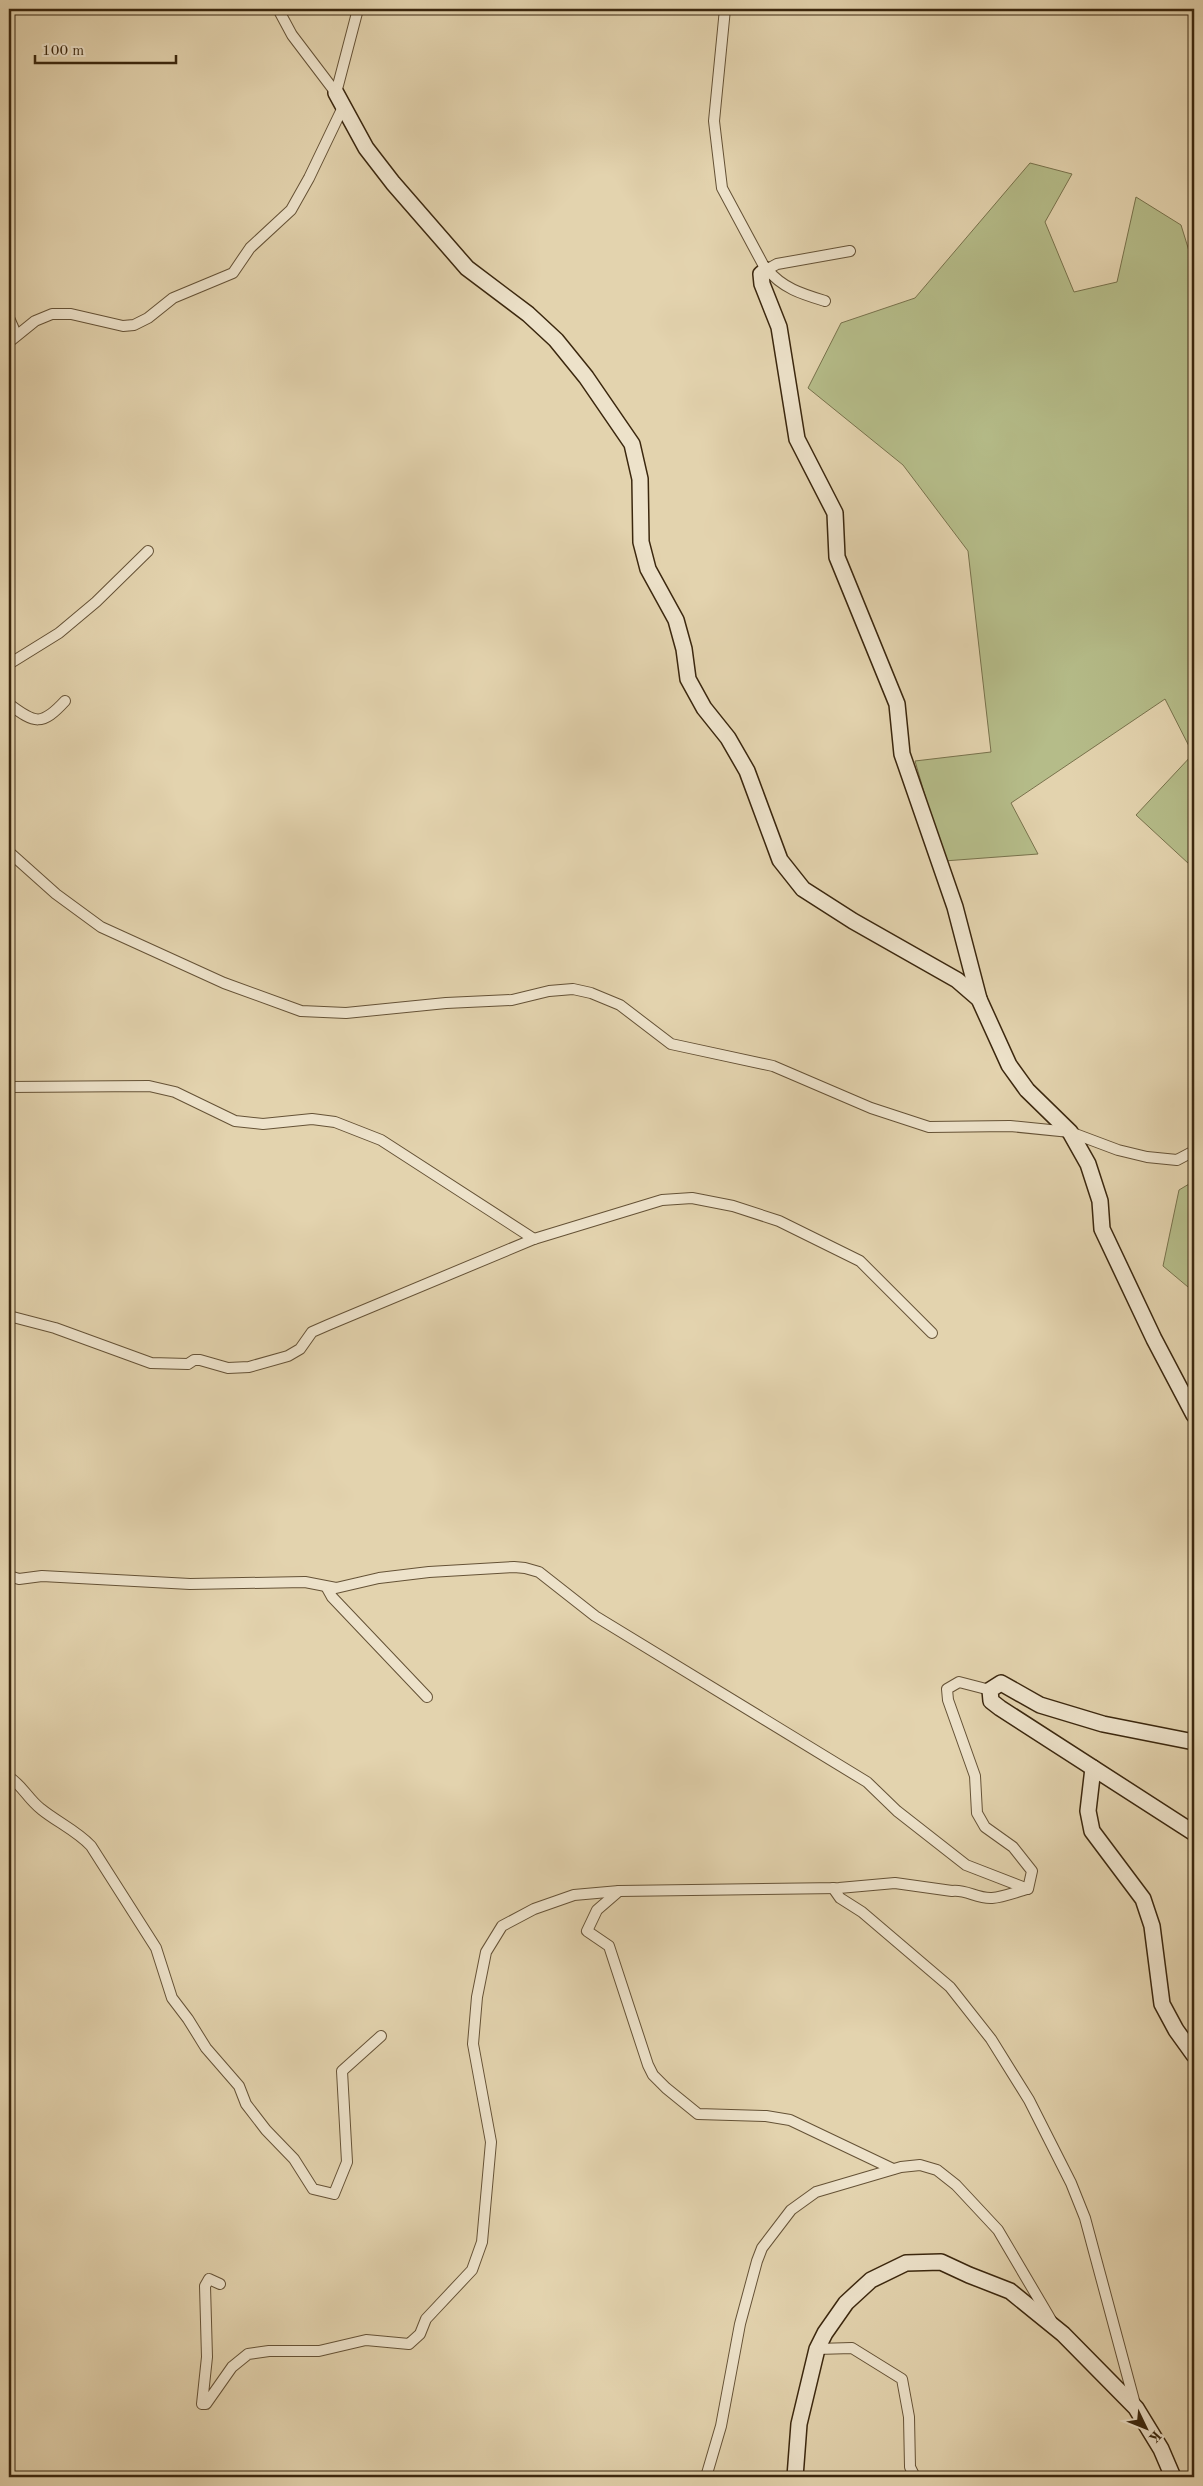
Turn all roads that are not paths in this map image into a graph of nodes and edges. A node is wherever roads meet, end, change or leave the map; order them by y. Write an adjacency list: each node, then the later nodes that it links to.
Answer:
1 (278, 9): 4 (street)
2 (358, 9): 4 (street)
3 (725, 9): 7 (street)
4 (336, 93): 5 (street)
5 (343, 107): 10 (street); 16 (street)
6 (850, 251): 7 (street)
7 (766, 269): 8 (street); 16 (street)
8 (825, 301)
9 (9, 318): 10 (street)
10 (13, 338)
11 (148, 551): 12 (street)
12 (9, 664)
13 (65, 701): 14 (street)
14 (9, 704)
15 (9, 852): 18 (street)
16 (980, 999): 18 (street)
17 (9, 1087): 20 (street)
18 (1070, 1132): 19 (street); 23 (street)
19 (1194, 1151)
20 (534, 1239): 21 (street); 22 (street)
21 (9, 1316)
22 (932, 1333)
23 (1194, 1414)
24 (9, 1576): 25 (street)
25 (326, 1588): 27 (street); 33 (street)
26 (990, 1690): 28 (street); 29 (street); 33 (street)
27 (427, 1697)
28 (1194, 1742)
29 (1092, 1768): 31 (street); 36 (street)
30 (9, 1777): 35 (street)
31 (1194, 1834)
32 (833, 1888): 33 (street); 34 (street); 41 (street)
33 (1028, 1889)
34 (619, 1891): 37 (street); 38 (street)
35 (381, 2036)
36 (1194, 2055)
37 (894, 2169): 39 (street); 42 (street)
38 (220, 2284)
39 (1063, 2334): 40 (street); 41 (street)
40 (817, 2349): 43 (street); 44 (street)
41 (1136, 2408): 45 (street)
42 (706, 2477)
43 (795, 2477)
44 (915, 2477)
45 (1173, 2477)

